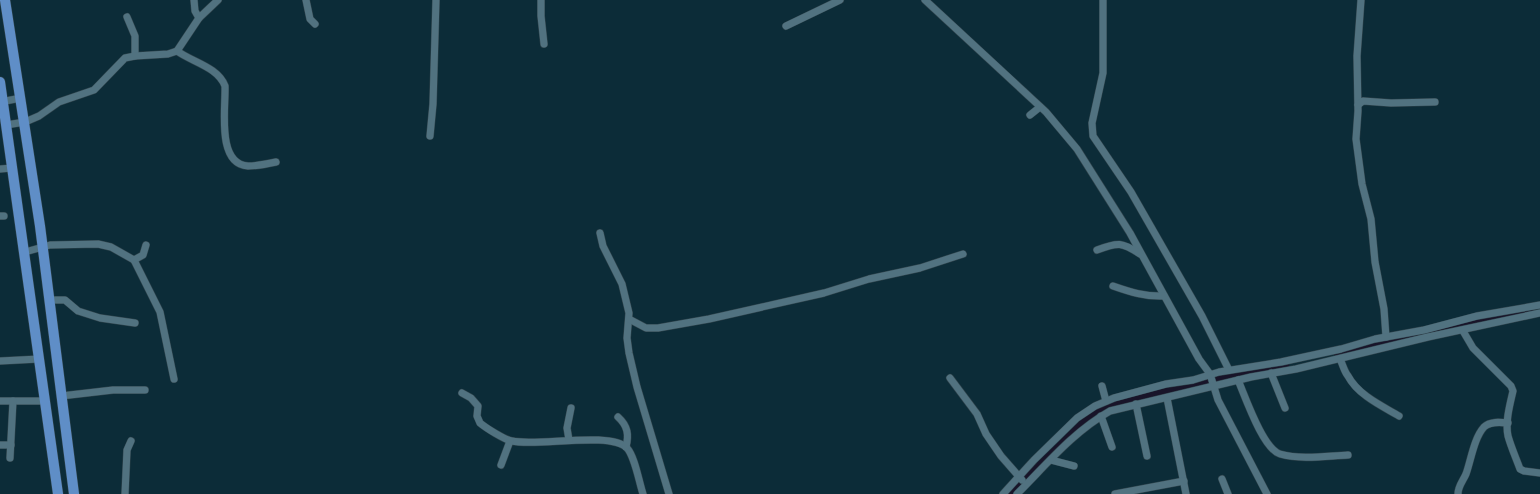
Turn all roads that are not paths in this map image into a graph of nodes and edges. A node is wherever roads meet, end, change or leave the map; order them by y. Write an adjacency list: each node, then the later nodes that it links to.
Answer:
1 (5, 0): 19 (main road)
2 (194, 0): 12 (street)
3 (218, 0): 12 (street)
4 (306, 0): 13 (street)
5 (436, 0): 27 (street)
6 (541, 0): 15 (street)
7 (840, 0): 14 (street)
8 (925, 0): 23 (street)
9 (1103, 0): 51 (street)
10 (1361, 0): 22 (street)
11 (127, 17): 17 (street)
12 (199, 18): 16 (street)
13 (315, 24)
14 (786, 26)
15 (544, 44)
16 (177, 51): 17 (street); 28 (street)
17 (135, 56): 25 (street)
18 (0, 82): 20 (main road)
19 (21, 98): 20 (street); 25 (main road)
20 (1, 102): 26 (main road)
21 (1435, 102): 22 (street)
22 (1358, 105): 47 (street)
23 (1040, 107): 24 (street); 37 (street)
24 (1030, 115)
25 (25, 122): 26 (street); 33 (main road)
26 (6, 125): 29 (main road)
27 (430, 136)
28 (276, 162)
29 (12, 168): 30 (street); 35 (main road)
30 (0, 169)
31 (600, 233): 44 (street)
32 (146, 245): 38 (street)
33 (43, 247): 35 (street); 38 (street); 41 (main road)
34 (1097, 250): 37 (street)
35 (25, 252): 48 (main road)
36 (963, 254): 44 (street)
37 (1142, 255): 40 (street)
38 (134, 260): 54 (street)
39 (1113, 286): 40 (street)
40 (1164, 296): 56 (street)
41 (49, 300): 45 (street); 60 (main road)
42 (1540, 305): 47 (street)
43 (1540, 313): 46 (street)
44 (629, 319): 94 (street)
45 (135, 323)
46 (1463, 330): 49 (street); 72 (street)
47 (1386, 337): 51 (street)
48 (39, 359): 50 (street); 64 (main road)
49 (1340, 359): 52 (street); 70 (street)
50 (0, 361)
51 (1229, 370): 56 (street)
52 (1273, 377): 55 (street); 68 (street)
53 (950, 378): 88 (street)
54 (174, 379)
55 (1238, 380): 56 (street); 80 (street)
56 (1212, 381): 61 (street); 65 (street); 100 (street)
57 (1102, 386): 65 (street)
58 (145, 390): 60 (street)
59 (462, 393): 75 (street)
60 (61, 396): 91 (main road)
61 (1167, 398): 66 (street); 89 (street)
62 (0, 401): 63 (street)
63 (12, 401): 64 (street); 77 (street)
64 (45, 401): 90 (main road)
65 (1106, 401): 88 (street)
66 (1136, 404): 69 (street); 81 (street)
67 (570, 408): 73 (street)
68 (1285, 408)
69 (1101, 416): 78 (street); 83 (street)
70 (1399, 416)
71 (618, 417): 79 (street)
72 (1508, 423): 86 (street); 101 (street)
73 (569, 440): 75 (street); 79 (street)
74 (131, 441): 92 (street)
75 (510, 441): 84 (street)
76 (0, 445): 77 (street)
77 (11, 445): 82 (street)
78 (1112, 447)
79 (626, 448): 93 (street)
80 (1348, 455)
81 (1147, 456)
82 (10, 458)
83 (1051, 460): 85 (street); 88 (street)
84 (501, 465)
85 (1074, 466)
86 (1540, 473)
87 (1222, 480): 99 (street)
88 (1023, 481): 95 (street); 96 (street)
89 (1184, 481): 97 (street); 98 (street)
90 (58, 494)
91 (74, 494)
92 (125, 494)
93 (643, 494)
94 (669, 494)
95 (1003, 494)
96 (1017, 494)
97 (1115, 494)
98 (1186, 494)
99 (1228, 494)
100 (1267, 494)
101 (1458, 494)

